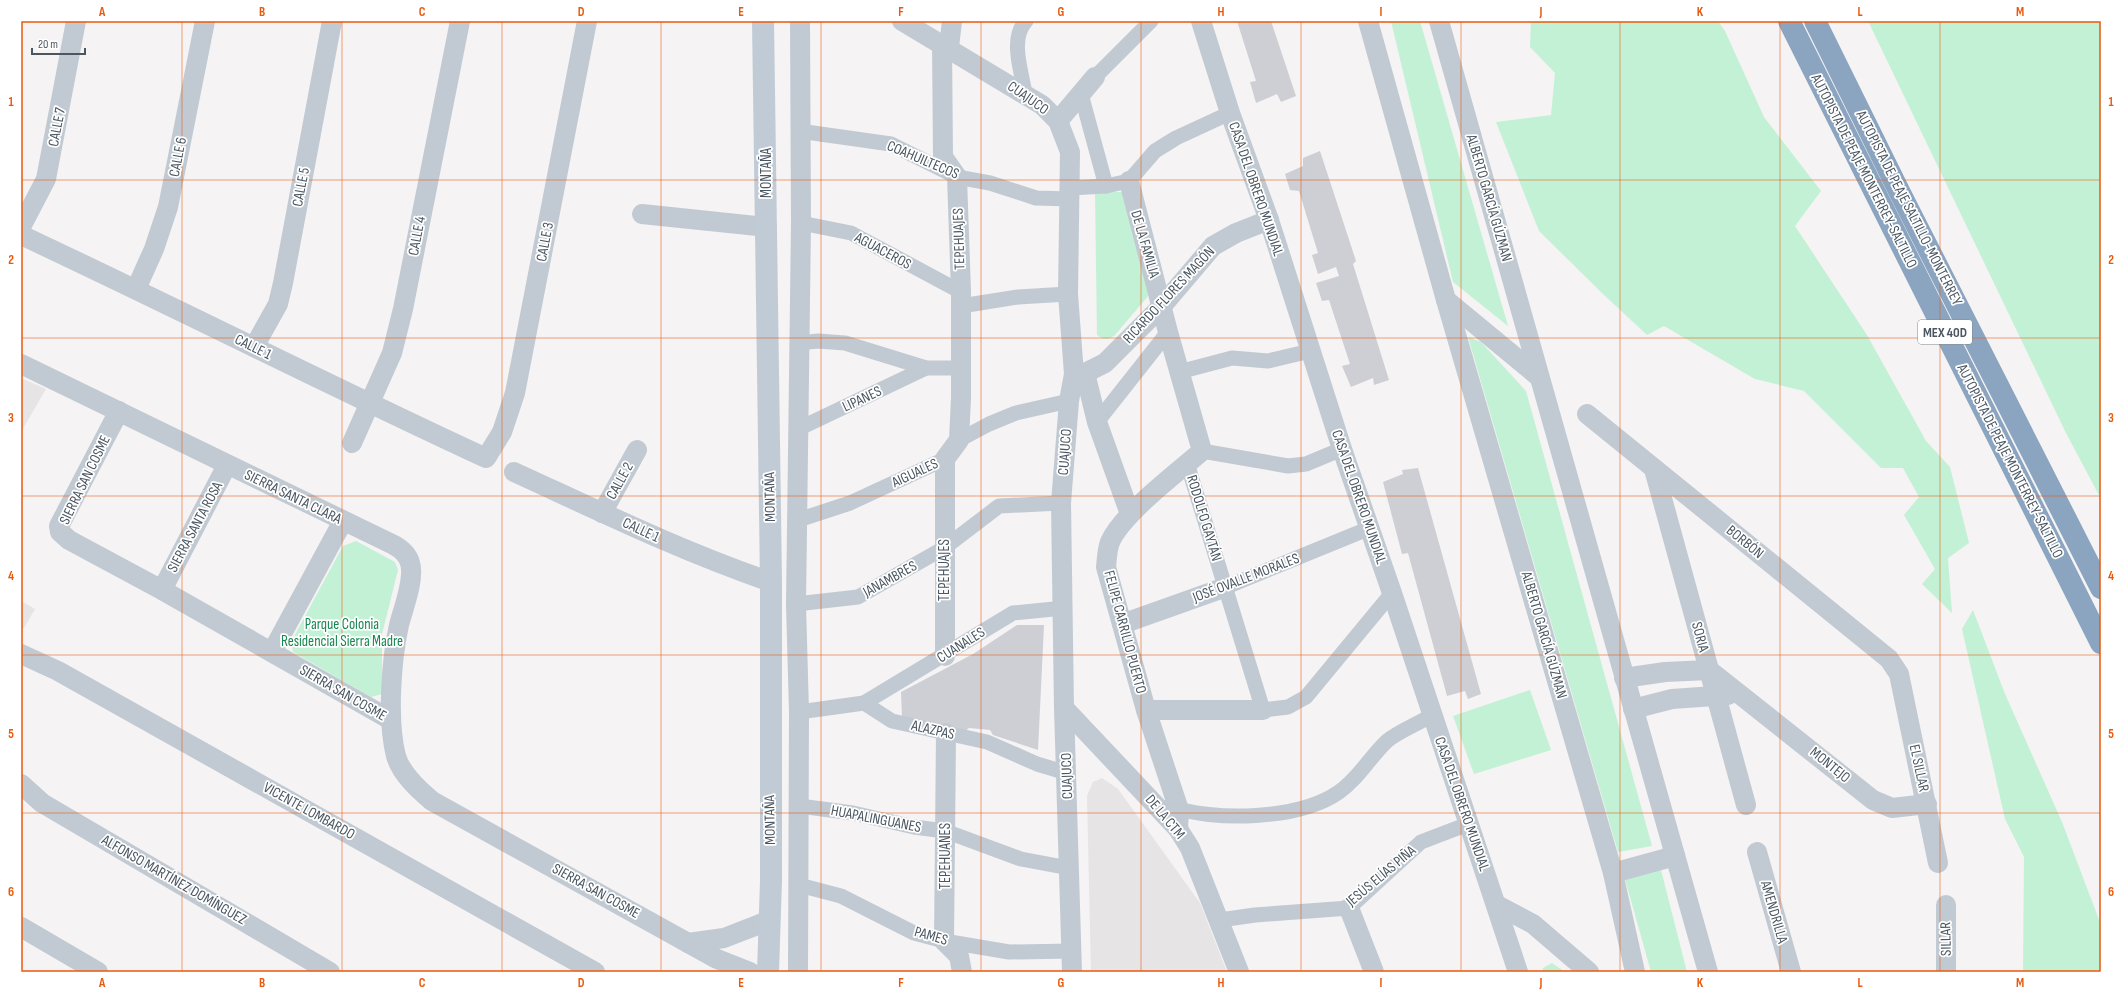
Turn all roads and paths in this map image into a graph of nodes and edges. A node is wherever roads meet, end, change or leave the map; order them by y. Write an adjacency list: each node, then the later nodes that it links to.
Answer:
1 (76, 21): 31 (street, CALLE 7)
2 (205, 21): 34 (street, CALLE 6)
3 (332, 21): 41 (street, CALLE 5)
4 (460, 21): 50 (street, CALLE 4)
5 (587, 21): 60 (street, CALLE 3)
6 (763, 21): 32 (main road, MONTAÑA)
7 (800, 21): 23 (street, MONTAÑA)
8 (902, 21): 17 (street, CUAJUCO)
9 (952, 21): 17 (street)
10 (1026, 21): 19 (street)
11 (1152, 21): 18 (street)
12 (1201, 21): 21 (street, CASA DEL OBRERO MUNDIAL)
13 (1368, 21): 37 (street, ALBERTO GARCÍA GÚZMAN)
14 (1439, 21): 48 (street, ALBERTO GARCÍA GÚZMAN)
15 (1789, 21): 81 (highway, AUTOPISTA DE PEAJE MONTERREY-SALTILLO / MEX 40D)
16 (1815, 21): 74 (highway, AUTOPISTA DE PEAJE SALTILLO-MONTERREY / MEX 40D)
17 (945, 45): 19 (street, CUAJUCO); 24 (street)
18 (1095, 77): 20 (street)
19 (1025, 94): 22 (street, CUAJUCO)
20 (1081, 94): 22 (street); 26 (street)
21 (1230, 113): 25 (street); 29 (street, CASA DEL OBRERO MUNDIAL)
22 (1058, 121): 27 (street, CUAJUCO)
23 (799, 131): 24 (street, COAHUILTECOS); 30 (street, MONTAÑA)
24 (957, 177): 27 (street, COAHUILTECOS); 36 (street, TEPEHUAJES)
25 (1129, 181): 26 (street, COAHUILTECOS); 38 (street, DE LA FAMILIA)
26 (1106, 186): 27 (street, COAHUILTECOS)
27 (1070, 194): 35 (street, CUAJUCO)
28 (642, 214): 32 (street)
29 (1268, 220): 38 (street, RICARDO FLORES MAGÓN); 42 (street, CASA DEL OBRERO MUNDIAL)
30 (800, 223): 36 (street, AGUACEROS); 40 (street, MONTAÑA)
31 (21, 227)
32 (766, 227): 72 (main road, MONTAÑA)
33 (21, 235): 34 (street, CALLE 1)
34 (136, 289): 41 (street, CALLE 1)
35 (1068, 294): 36 (street); 47 (street, CUAJUCO)
36 (961, 299): 45 (street, TEPEHUAJES)
37 (1446, 300): 48 (street); 112 (street, ALBERTO GARCÍA GÚZMAN)
38 (1162, 306): 39 (street, RODOLFO GAYTÁN); 47 (street, RICARDO FLORES MAGÓN)
39 (1168, 332): 46 (street, RODOLFO GAYTÁN); 53 (street)
40 (798, 343): 44 (street, LIPANES); 54 (street, MONTAÑA)
41 (254, 347): 50 (street, CALLE 1)
42 (1310, 351): 46 (street); 57 (street, CASA DEL OBRERO MUNDIAL)
43 (24, 366): 51 (street, SIERRA SANTA CLARA)
44 (926, 368): 45 (street, LIPANES); 54 (street, LIPANES)
45 (962, 368): 55 (street, TEPEHUAJES)
46 (1179, 372): 59 (street, RODOLFO GAYTÁN)
47 (1080, 374): 49 (street, CUAJUCO); 53 (street)
48 (1538, 376): 88 (street, ALBERTO GARCÍA GÚZMAN)
49 (1069, 402): 55 (street, AIGUALES); 65 (street, CUAJUCO)
50 (368, 404): 56 (street, CALLE 4); 60 (street, CALLE 1)
51 (119, 411): 62 (street, SIERRA SANTA CLARA); 75 (street, SIERRA SAN COSME)
52 (1587, 414): 63 (street, BORBÓN)
53 (1097, 422): 67 (street)
54 (798, 429): 68 (street, MONTAÑA)
55 (959, 440): 61 (street, AIGUALES)
56 (352, 443)
57 (1342, 449): 59 (street); 70 (street, CASA DEL OBRERO MUNDIAL)
58 (637, 450): 66 (street, CALLE 2)
59 (1195, 457): 67 (street, FELIPE CARRILLO PUERTO); 73 (street, RODOLFO GAYTÁN)
60 (486, 458)
61 (945, 459): 68 (street, AIGUALES); 71 (street, TEPEHUAJES)
62 (227, 465): 69 (street, SIERRA SANTA CLARA); 75 (street, SIERRA SANTA ROSA)
63 (1654, 469): 86 (street, SORIA); 87 (street, BORBÓN)
64 (514, 472): 66 (street, CALLE 1)
65 (1061, 503): 71 (street, JANAMBRES); 78 (street, CUAJUCO)
66 (602, 513): 72 (street, CALLE 1)
67 (1130, 514): 79 (street, FELIPE CARRILLO PUERTO)
68 (798, 520): 77 (street, MONTAÑA)
69 (343, 521): 83 (street); 98 (street, SIERRA SANTA CLARA)
70 (1370, 528): 73 (street, JOSÉ OVALLE MORALES); 76 (street, CASA DEL OBRERO MUNDIAL)
71 (944, 548): 77 (street, JANAMBRES); 85 (street, TEPEHUAJES)
72 (771, 582): 80 (main road, MONTAÑA)
73 (1226, 587): 79 (street, JOSÉ OVALLE MORALES); 95 (street, RODOLFO GAYTÁN)
74 (2101, 588)
75 (162, 590): 83 (street, SIERRA SAN COSME)
76 (1392, 593): 95 (street, FELIPE CARRILLO PUERTO); 97 (street, CASA DEL OBRERO MUNDIAL)
77 (796, 604): 82 (street, MONTAÑA)
78 (1064, 608): 85 (street, CUANALES); 92 (street, CUAJUCO)
79 (1122, 624): 94 (street, FELIPE CARRILLO PUERTO)
80 (771, 643): 82 (street); 113 (main road, MONTAÑA)
81 (2101, 643)
82 (797, 644): 96 (street, MONTAÑA)
83 (272, 652): 98 (street, SIERRA SAN COSME)
84 (21, 654): 127 (street, VICENTE LOMBARDO)
85 (945, 656): 91 (street, CUANALES)
86 (1709, 670): 88 (street); 89 (street, SORIA); 90 (street, MONTEJO)
87 (1899, 674): 102 (street, EL SILLAR)
88 (1624, 678): 93 (street, ALBERTO GARCÍA GÚZMAN)
89 (1715, 695): 90 (street); 93 (street); 103 (street, SORIA)
90 (1744, 696): 102 (street, MONTEJO)
91 (864, 703): 96 (street); 99 (street, ALAZPAS)
92 (1064, 708): 100 (street, CUAJUCO); 105 (street, DE LA CTM)
93 (1633, 709): 109 (street, ALBERTO GARCÍA GÚZMAN)
94 (1146, 710): 95 (street, FELIPE CARRILLO PUERTO); 105 (street, FELIPE CARRILLO PUERTO)
95 (1263, 710)
96 (799, 712): 104 (street, MONTAÑA)
97 (1432, 716): 105 (street); 106 (street, CASA DEL OBRERO MUNDIAL)
98 (391, 720): 121 (street, SIERRA SAN COSME)
99 (946, 733): 100 (street, ALAZPAS); 107 (street, TEPEHUANES)
100 (1067, 773): 111 (street, CUAJUCO)
101 (21, 784): 126 (street, ALFONSO MARTÍNEZ DOMÍNGUEZ)
102 (1927, 804): 110 (street, EL SILLAR)
103 (1746, 805)
104 (799, 806): 107 (street, HUAPALINGUANES); 114 (street, MONTAÑA)
105 (1179, 819): 118 (street, DE LA CTM)
106 (1468, 824): 115 (street, CASA DEL OBRERO MUNDIAL); 117 (street, JESÚS ELÍAS PIÑA)
107 (945, 832): 111 (street, HUAPALINGUANES); 122 (street, TEPEHUANES)
108 (1757, 852): 124 (street, AMENDRILLA)
109 (1675, 856): 112 (street); 138 (street, ALBERTO GARCÍA GÚZMAN)
110 (1938, 863)
111 (1068, 868): 123 (street, CUAJUCO)
112 (1613, 873): 137 (street, ALBERTO GARCÍA GÚZMAN)
113 (771, 881): 114 (street); 119 (main road, MONTAÑA)
114 (799, 885): 122 (street, PAMES); 130 (street, MONTAÑA)
115 (1497, 905): 135 (street, CASA DEL OBRERO MUNDIAL); 136 (street)
116 (1946, 905): 139 (street, SILLAR)
117 (1349, 908): 118 (street, JESÚS ELÍAS PIÑA); 134 (street)
118 (1220, 920): 133 (street, DE LA CTM)
119 (768, 921): 121 (street); 129 (main road, MONTAÑA)
120 (21, 927): 125 (street)
121 (688, 942): 128 (street, SIERRA SAN COSME)
122 (944, 942): 123 (street, PAMES); 131 (street)
123 (1072, 951): 132 (street, CUAJUCO)
124 (1792, 970)
125 (98, 972)
126 (330, 972)
127 (595, 972)
128 (750, 972)
129 (768, 972)
130 (798, 972)
131 (962, 972)
132 (1072, 972)
133 (1239, 972)
134 (1374, 972)
135 (1518, 972)
136 (1589, 972)
137 (1635, 972)
138 (1708, 972)
139 (1946, 972)

